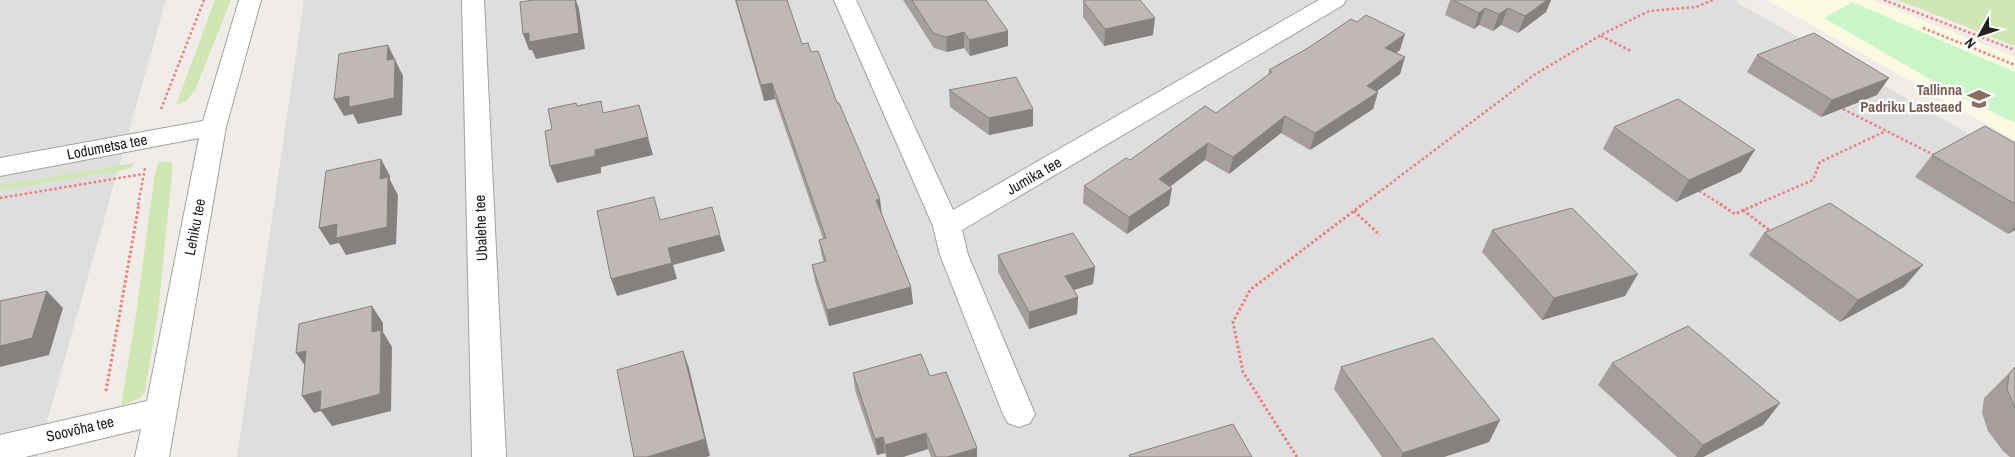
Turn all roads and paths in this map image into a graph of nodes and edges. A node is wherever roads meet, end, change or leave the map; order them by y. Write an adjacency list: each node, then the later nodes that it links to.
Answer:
1 (204, 0): 14 (path)
2 (250, 0): 15 (street, Lehiku tee)
3 (473, 0): 33 (street, Ubalehe tee)
4 (845, 0): 25 (street)
5 (1335, 0): 25 (street, Jumika tee)
6 (1713, 0): 9 (path)
7 (1884, 0): 10 (path)
8 (1923, 28): 12 (path)
9 (1601, 36): 11 (path); 24 (path)
10 (2015, 50)
11 (1631, 51)
12 (2015, 65)
13 (1843, 109): 16 (path)
14 (160, 112)
15 (214, 128): 19 (street, Lodumetsa tee); 28 (street, Lehiku tee)
16 (1886, 131): 17 (path); 23 (path)
17 (1937, 156)
18 (146, 163): 20 (path)
19 (0, 167)
20 (144, 174): 22 (path); 30 (path)
21 (1699, 191): 23 (path)
22 (0, 198)
23 (1743, 210): 26 (path)
24 (1354, 211): 27 (path); 34 (path)
25 (947, 226): 29 (street)
26 (1774, 234)
27 (1380, 235)
28 (161, 411): 30 (street, Soovõha tee); 32 (street, Lehiku tee)
29 (1019, 414)
30 (98, 425): 31 (street, Soovõha tee)
31 (0, 449)
32 (152, 457)
33 (489, 457)
34 (1297, 457)

